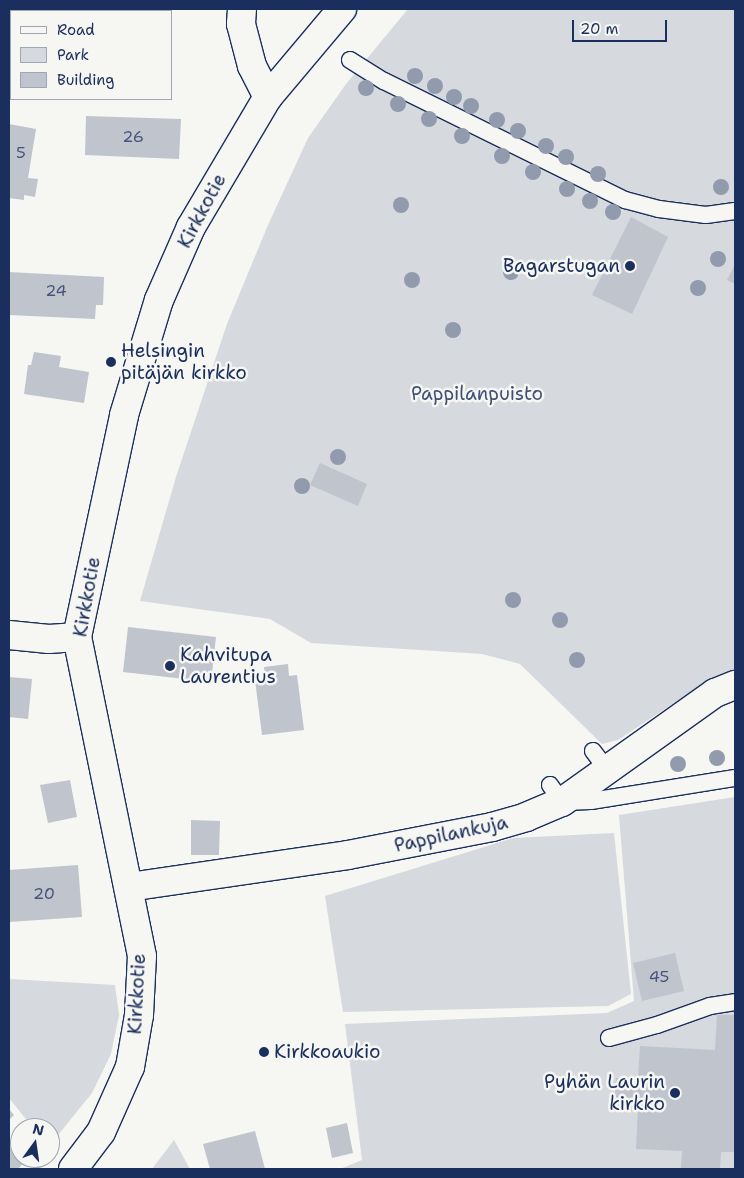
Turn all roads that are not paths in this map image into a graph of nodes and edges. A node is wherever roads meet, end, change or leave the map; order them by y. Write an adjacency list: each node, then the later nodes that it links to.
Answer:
1 (242, 9): 4 (street)
2 (342, 9): 4 (street, Kirkkotie)
3 (350, 60): 5 (lane)
4 (268, 97): 7 (street, Kirkkotie)
5 (735, 211)
6 (9, 635): 7 (street)
7 (77, 638): 11 (street, Kirkkotie)
8 (735, 685): 10 (street, Pappilankuja)
9 (735, 778): 10 (lane)
10 (556, 794): 11 (street, Pappilankuja)
11 (129, 887): 14 (street, Kirkkotie)
12 (735, 1002): 13 (lane)
13 (609, 1038)
14 (73, 1169)

